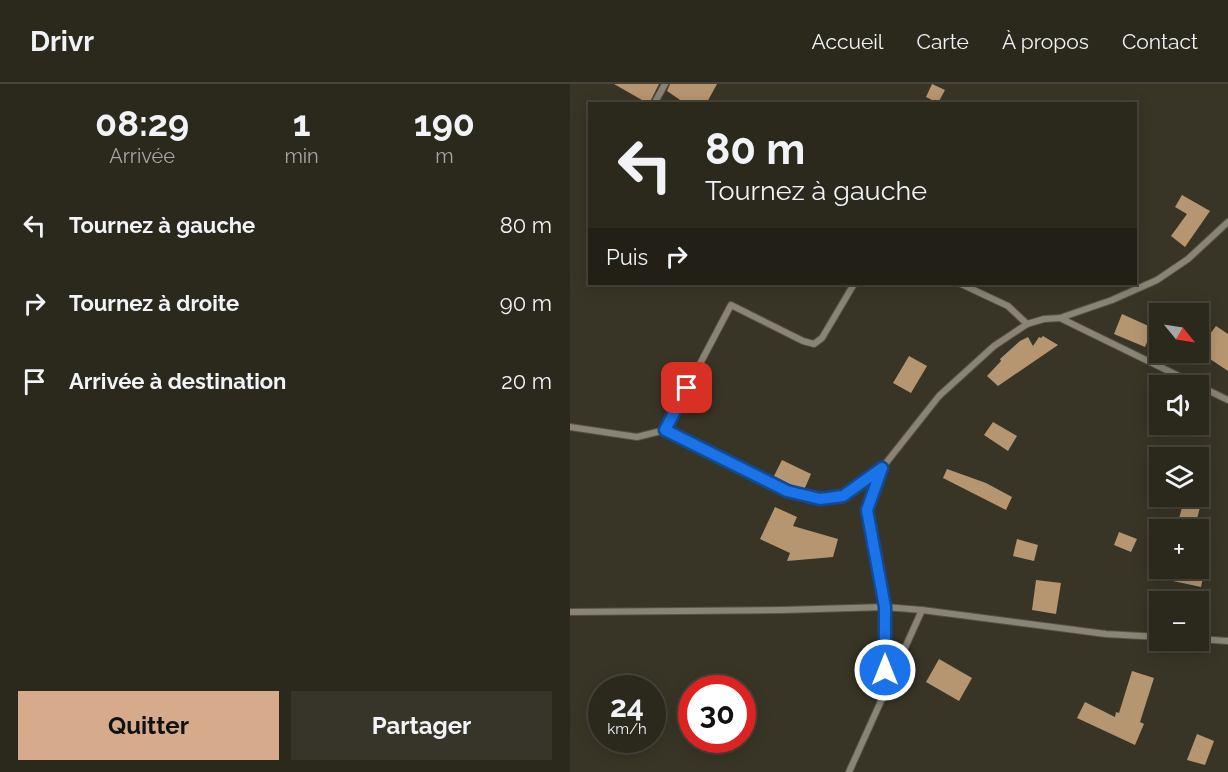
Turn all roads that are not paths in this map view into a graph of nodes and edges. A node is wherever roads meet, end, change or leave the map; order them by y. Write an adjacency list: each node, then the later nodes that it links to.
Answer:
1 (665, 84): 2 (street)
2 (655, 102)
3 (1228, 222): 6 (street)
4 (853, 285): 10 (street)
5 (963, 285): 7 (street)
6 (1060, 318): 7 (street); 8 (street)
7 (1027, 324): 11 (street)
8 (1228, 400)
9 (570, 427): 10 (street)
10 (665, 430): 11 (street)
11 (882, 468): 12 (street)
12 (885, 607): 13 (street); 14 (street); 18 (street)
13 (922, 610): 15 (street); 18 (street)
14 (570, 612)
15 (1149, 636)
16 (1209, 640): 17 (street)
17 (1228, 641)
18 (886, 692): 19 (street)
19 (849, 772)

